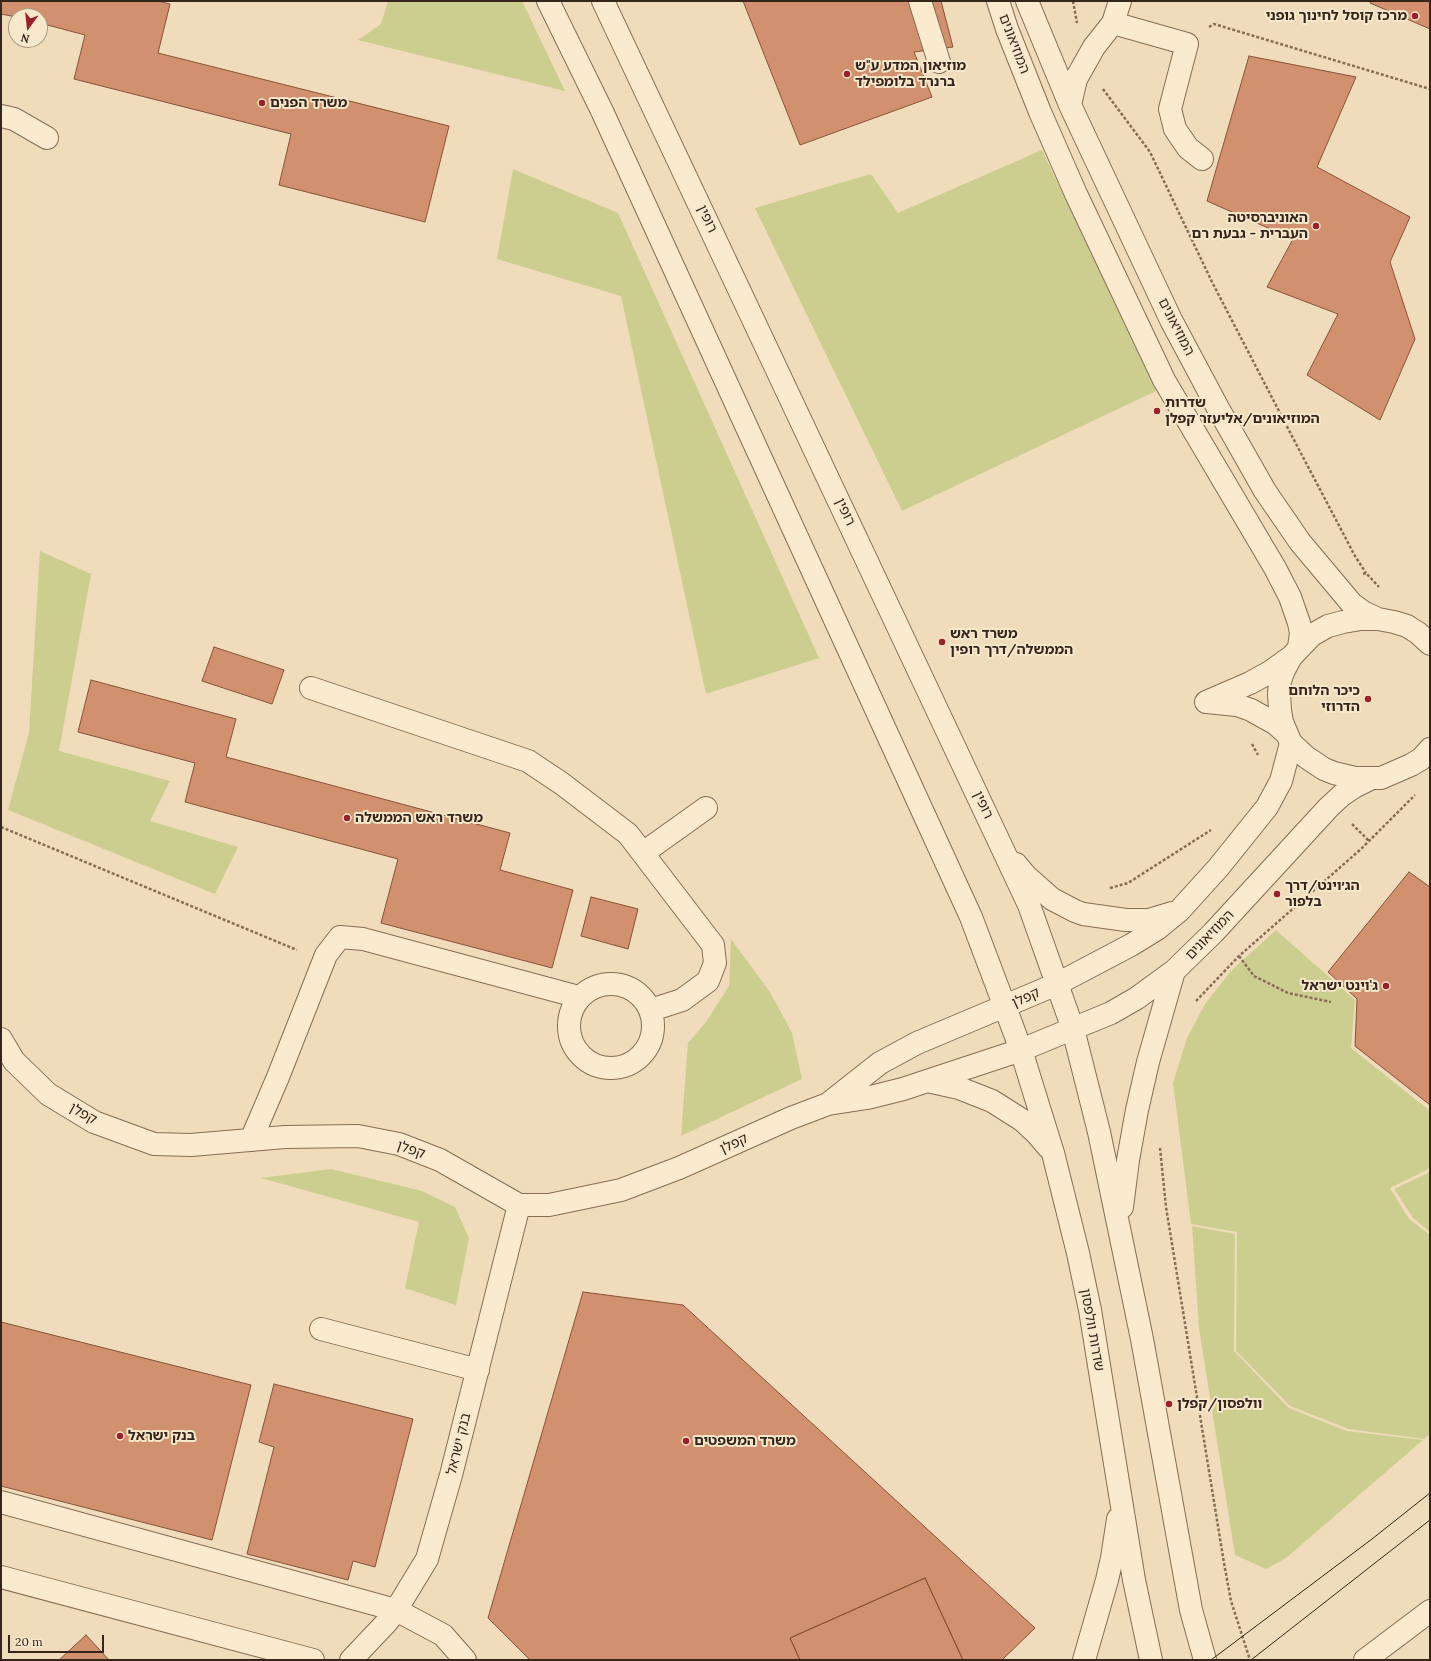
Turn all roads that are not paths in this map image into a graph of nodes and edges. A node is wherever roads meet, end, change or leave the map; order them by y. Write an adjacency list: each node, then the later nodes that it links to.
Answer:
1 (548, 1): 27 (street)
2 (603, 1): 21 (street, רופין)
3 (920, 1): 8 (street)
4 (998, 1): 15 (street, המוזיאונים)
5 (1027, 1): 9 (street, המוזיאונים)
6 (1120, 1): 7 (street)
7 (1113, 23): 9 (street); 12 (street)
8 (939, 62)
9 (1070, 105): 13 (street, המוזיאונים)
10 (1, 116): 11 (street)
11 (47, 138)
12 (1202, 159)
13 (1378, 619): 14 (street); 15 (street)
14 (1426, 637)
15 (1295, 652): 17 (street); 17 (street)
16 (311, 688): 22 (street)
17 (1289, 738): 19 (street); 23 (street)
18 (1430, 749): 19 (street)
19 (1370, 779): 24 (street, המוזיאונים)
20 (706, 808): 22 (street)
21 (1003, 847): 23 (street); 25 (street, רופין)
22 (643, 853): 28 (street)
23 (1179, 911): 25 (street)
24 (1174, 971): 29 (street, המוזיאונים); 37 (street)
25 (1057, 984): 27 (street, קפלן); 29 (street, רופין)
26 (579, 997): 28 (street); 28 (street); 34 (street)
27 (1005, 1007): 31 (street, שדרות וולפסון); 33 (street, קפלן)
28 (651, 1010)
29 (1073, 1029): 31 (street, המוזיאונים); 37 (street)
30 (1, 1039): 34 (street, קפלן)
31 (1020, 1050): 32 (street, קפלן); 35 (street, שדרות וולפסון)
32 (927, 1081): 33 (street, קפלן); 35 (street)
33 (828, 1104): 36 (street, קפלן)
34 (251, 1140): 36 (street, קפלן)
35 (1053, 1153): 40 (street, שדרות וולפסון)
36 (519, 1205): 39 (street, בנק ישראל)
37 (1120, 1226): 50 (street)
38 (321, 1329): 39 (street)
39 (478, 1370): 43 (street, בנק ישראל)
40 (1117, 1478): 48 (street); 49 (street, שדרות וולפסון)
41 (1, 1502): 43 (street)
42 (1, 1577): 45 (street)
43 (396, 1610): 46 (street, בנק ישראל); 47 (street)
44 (1430, 1611): 51 (street)
45 (313, 1660)
46 (351, 1660)
47 (466, 1660)
48 (1084, 1660)
49 (1151, 1660)
50 (1205, 1660)
51 (1365, 1660)

